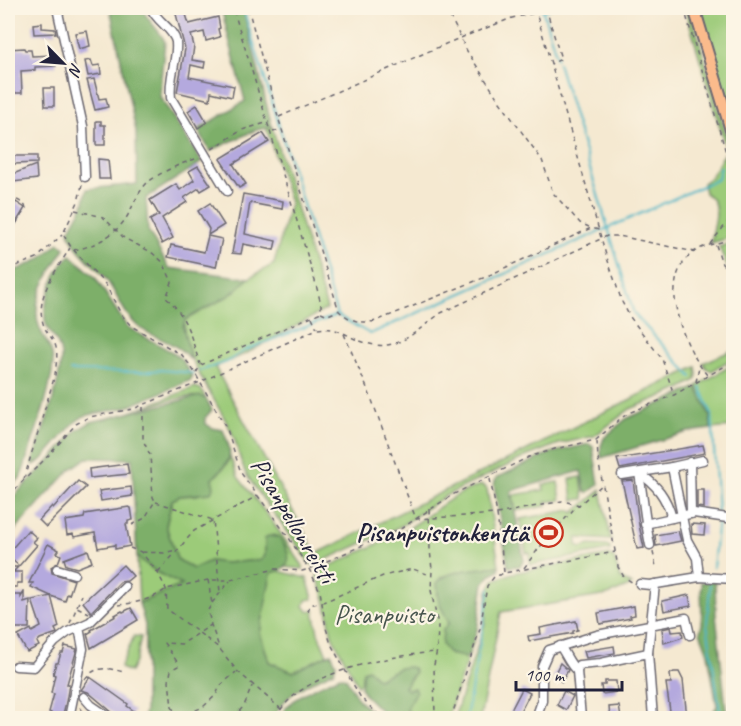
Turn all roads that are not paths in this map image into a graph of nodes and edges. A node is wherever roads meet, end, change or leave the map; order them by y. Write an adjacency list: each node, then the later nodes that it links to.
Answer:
1 (57, 8): 5 (street)
2 (151, 8): 6 (street)
3 (694, 8): 4 (main road)
4 (734, 140)
5 (85, 177)
6 (227, 191)
7 (703, 460): 8 (street)
8 (690, 462): 9 (street); 12 (street)
9 (672, 467): 10 (street); 12 (street)
10 (639, 472): 11 (street); 13 (street); 15 (street)
11 (622, 475)
12 (686, 515): 13 (street); 14 (street); 19 (street)
13 (672, 518): 15 (street)
14 (734, 519)
15 (645, 524): 16 (street)
16 (650, 545)
17 (57, 569): 18 (street)
18 (74, 574)
19 (699, 577): 20 (street); 22 (street)
20 (734, 579)
21 (640, 584): 22 (street)
22 (655, 584): 24 (street)
23 (125, 587): 25 (street)
24 (650, 625): 26 (street); 27 (street); 28 (street)
25 (79, 627): 29 (street); 32 (street)
26 (690, 636)
27 (560, 646): 30 (street); 34 (street)
28 (648, 653): 30 (street); 36 (street)
29 (16, 666)
30 (577, 670): 35 (street)
31 (82, 701): 33 (street)
32 (69, 718)
33 (110, 718)
34 (536, 718)
35 (581, 718)
36 (654, 718)

